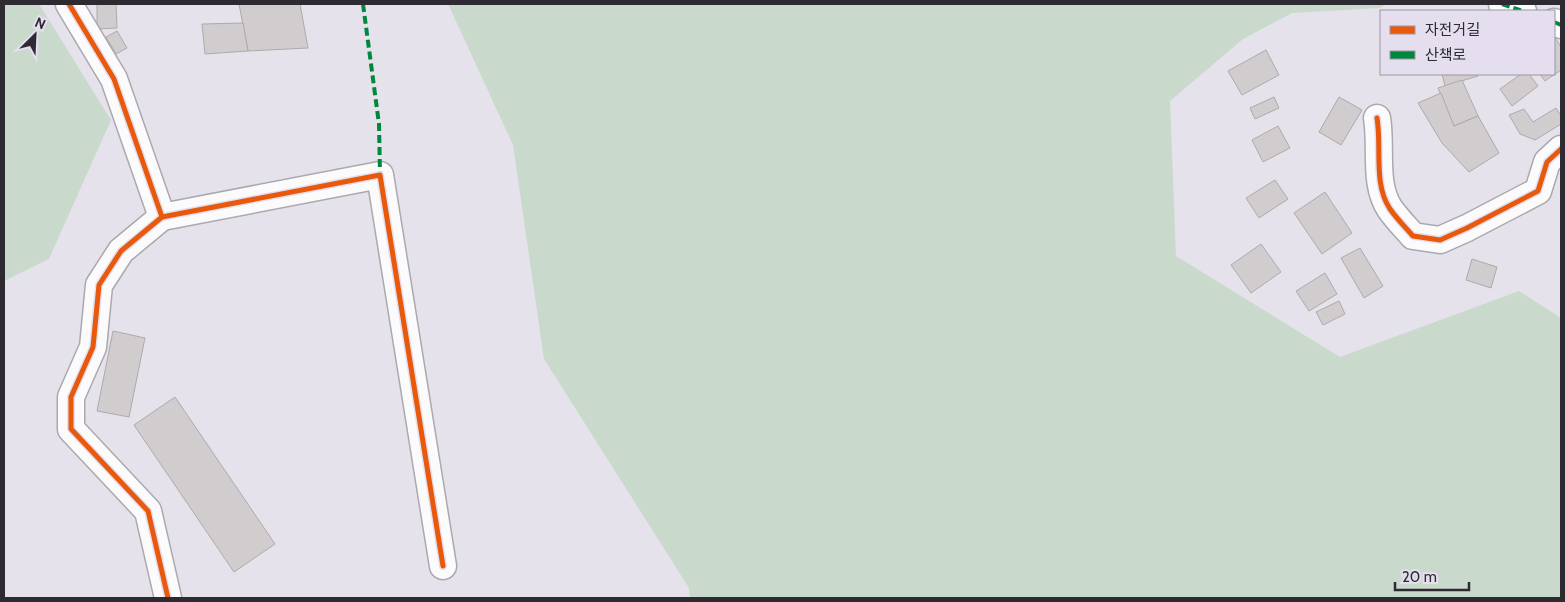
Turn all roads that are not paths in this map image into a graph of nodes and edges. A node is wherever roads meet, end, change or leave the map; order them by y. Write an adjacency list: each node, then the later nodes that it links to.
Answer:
1 (69, 4): 6 (street)
2 (1502, 4): 3 (street)
3 (1520, 10)
4 (1377, 118): 5 (street)
5 (1561, 149)
6 (162, 217): 7 (street); 8 (street)
7 (442, 566)
8 (168, 598)

